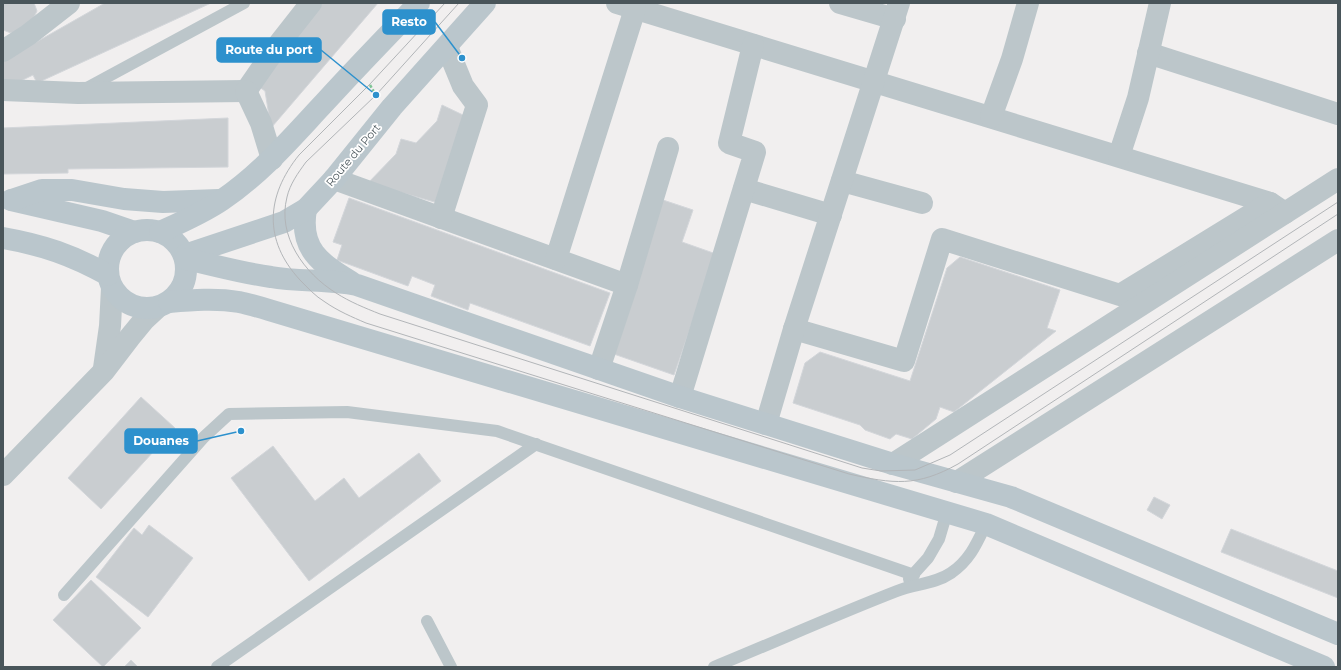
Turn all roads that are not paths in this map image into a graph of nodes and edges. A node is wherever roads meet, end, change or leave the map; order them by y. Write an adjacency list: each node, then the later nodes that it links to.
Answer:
1 (244, 3): 18 (lane)
2 (311, 3): 17 (street)
3 (419, 3): 23 (main road)
4 (485, 3): 12 (main road, Route du Port)
5 (840, 3): 10 (street)
6 (1028, 3): 20 (street)
7 (1160, 3): 14 (street)
8 (62, 5): 13 (street)
9 (626, 6): 11 (street); 40 (street)
10 (897, 11): 15 (street)
11 (753, 45): 15 (street); 27 (street)
12 (447, 47): 24 (main road, Route du Port); 35 (street)
13 (3, 51)
14 (1148, 53): 19 (street); 22 (street)
15 (874, 82): 20 (street); 26 (street)
16 (3, 90): 18 (street)
17 (246, 91): 18 (street); 23 (street)
18 (78, 93)
19 (1338, 114)
20 (991, 117): 22 (street)
21 (668, 148): 43 (street)
22 (1119, 156): 32 (street)
23 (272, 159): 29 (main road)
24 (334, 179): 33 (main road, Route du Port); 35 (street)
25 (1338, 179): 32 (street)
26 (842, 181): 31 (street); 34 (street)
27 (744, 189): 34 (street); 48 (street)
28 (124, 199): 29 (main road); 30 (main road); 36 (main road)
29 (223, 199): 36 (main road)
30 (7, 200): 36 (main road)
31 (922, 203)
32 (1278, 208): 45 (street); 51 (street)
33 (306, 209): 39 (main road, Route du Port); 42 (main road)
34 (831, 215): 45 (street)
35 (441, 218): 40 (street)
36 (147, 231): 39 (main road); 41 (main road)
37 (3, 238): 41 (main road)
38 (1338, 240): 53 (street)
39 (185, 257): 42 (main road); 44 (main road)
40 (556, 259): 43 (street)
41 (110, 281): 44 (main road); 47 (street)
42 (357, 285): 46 (main road)
43 (627, 285): 46 (street)
44 (164, 305): 47 (street); 54 (main road)
45 (794, 329): 49 (street)
46 (599, 369): 48 (main road)
47 (104, 371): 52 (street)
48 (680, 396): 49 (main road)
49 (766, 424): 51 (main road)
50 (536, 444): 56 (lane); 58 (lane); 61 (lane)
51 (893, 464): 53 (main road)
52 (3, 475)
53 (957, 482): 54 (main road); 60 (main road)
54 (947, 512): 55 (main road); 56 (lane)
55 (986, 524): 57 (lane); 64 (main road)
56 (914, 575): 57 (lane)
57 (899, 590): 63 (lane)
58 (64, 595)
59 (427, 621): 62 (lane)
60 (1338, 634)
61 (217, 667)
62 (451, 667)
63 (714, 667)
64 (1324, 667)

